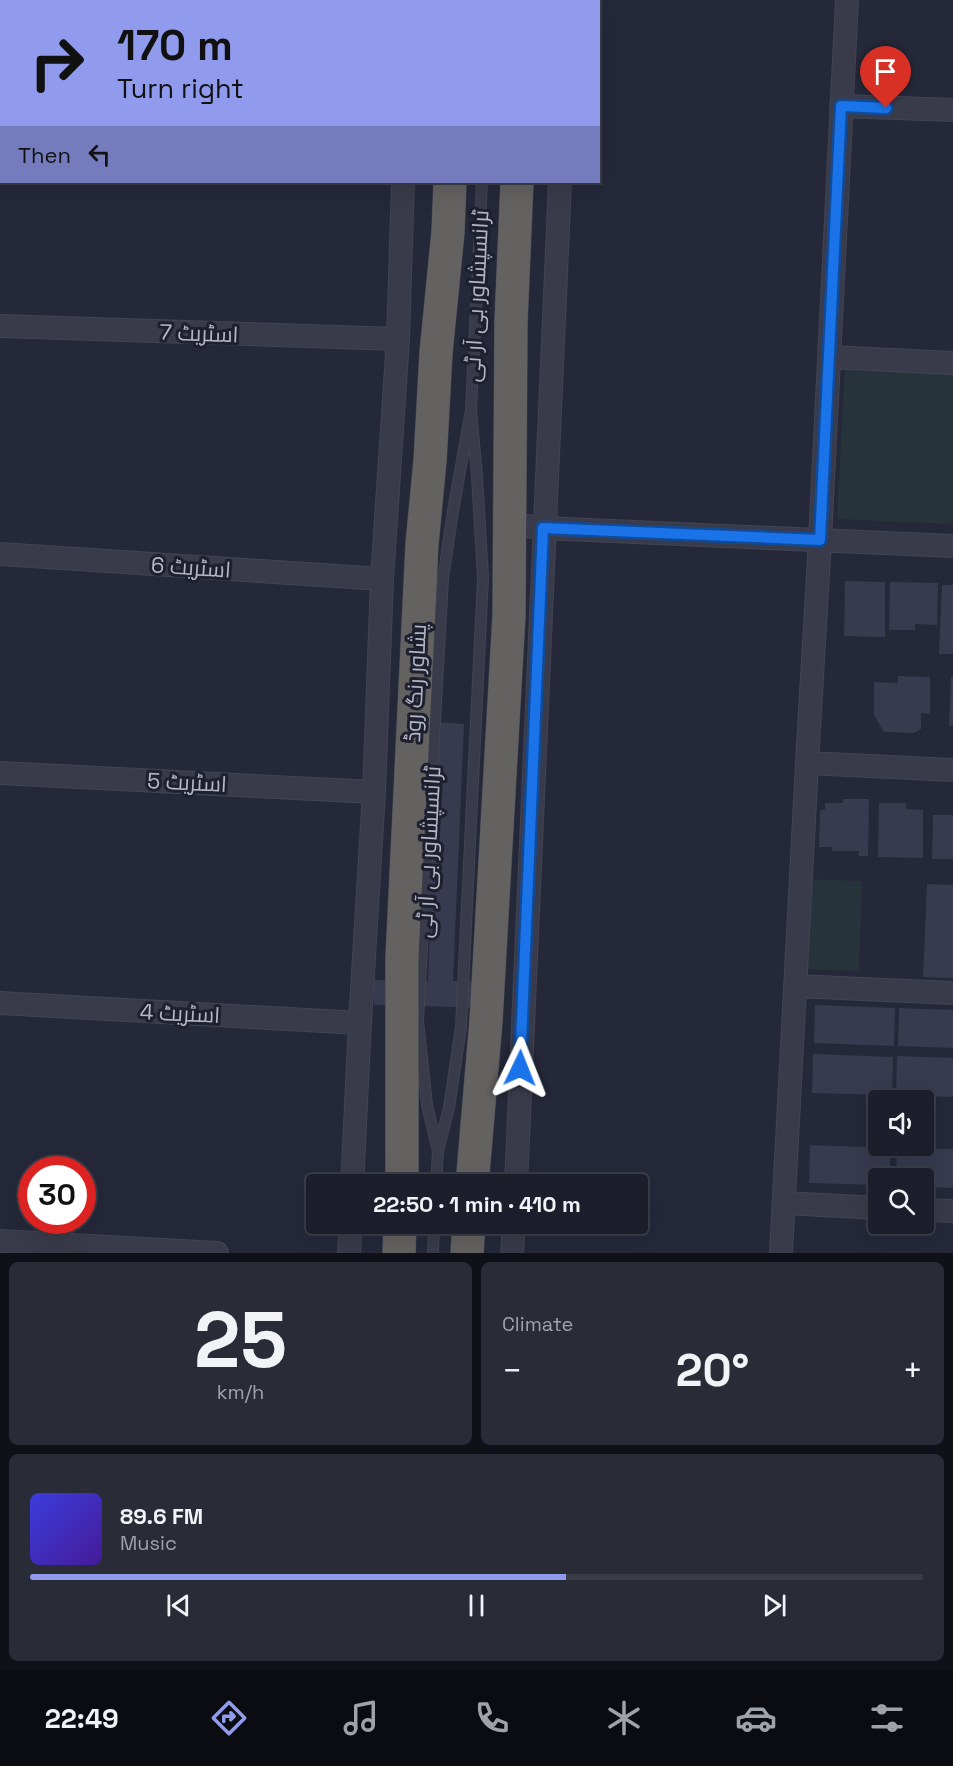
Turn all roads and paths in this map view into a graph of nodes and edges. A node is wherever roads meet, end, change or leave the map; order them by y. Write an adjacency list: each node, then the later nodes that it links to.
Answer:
1 (847, 0): 2 (street)
2 (841, 106): 3 (street); 11 (street)
3 (953, 111)
4 (403, 183): 10 (street)
5 (450, 183): 30 (highway, پشاور رنگ روڈ)
6 (482, 183): 13 (lane, ٹرانسپشاور بی آر ٹی)
7 (517, 183): 14 (highway)
8 (560, 183): 15 (street)
9 (0, 326): 10 (street, اسٹریٹ 7)
10 (398, 339): 19 (street)
11 (830, 357): 12 (street); 16 (street)
12 (953, 363)
13 (471, 410): 28 (lane, ٹرانسپشاور بی آر ٹی); 28 (lane, ٹرانسپشاور بی آر ٹی)
14 (509, 524): 15 (street); 32 (highway)
15 (543, 528): 16 (street); 33 (street)
16 (820, 540): 17 (street); 20 (street)
17 (953, 546)
18 (0, 554): 19 (street, اسٹریٹ 6)
19 (382, 579): 23 (street)
20 (807, 763): 21 (street); 24 (street)
21 (953, 770)
22 (0, 773): 23 (street, اسٹریٹ 5)
23 (374, 792): 27 (street)
24 (795, 986): 25 (street); 34 (street)
25 (953, 993)
26 (0, 1003): 27 (street, اسٹریٹ 4)
27 (360, 1023): 29 (street)
28 (438, 1151): 31 (lane, ٹرانسپشاور بی آر ٹی)
29 (353, 1174)
30 (402, 1174)
31 (437, 1174)
32 (473, 1174)
33 (516, 1174)
34 (784, 1203): 35 (street); 50 (street)
35 (868, 1207)
36 (934, 1210): 37 (street)
37 (953, 1211)
38 (351, 1234): 45 (street)
39 (400, 1234): 46 (highway)
40 (434, 1234): 47 (lane)
41 (468, 1234): 48 (highway)
42 (513, 1234): 49 (street)
43 (0, 1241): 44 (street)
44 (217, 1253)
45 (350, 1253)
46 (399, 1253)
47 (433, 1253)
48 (467, 1253)
49 (512, 1253)
50 (782, 1253)

